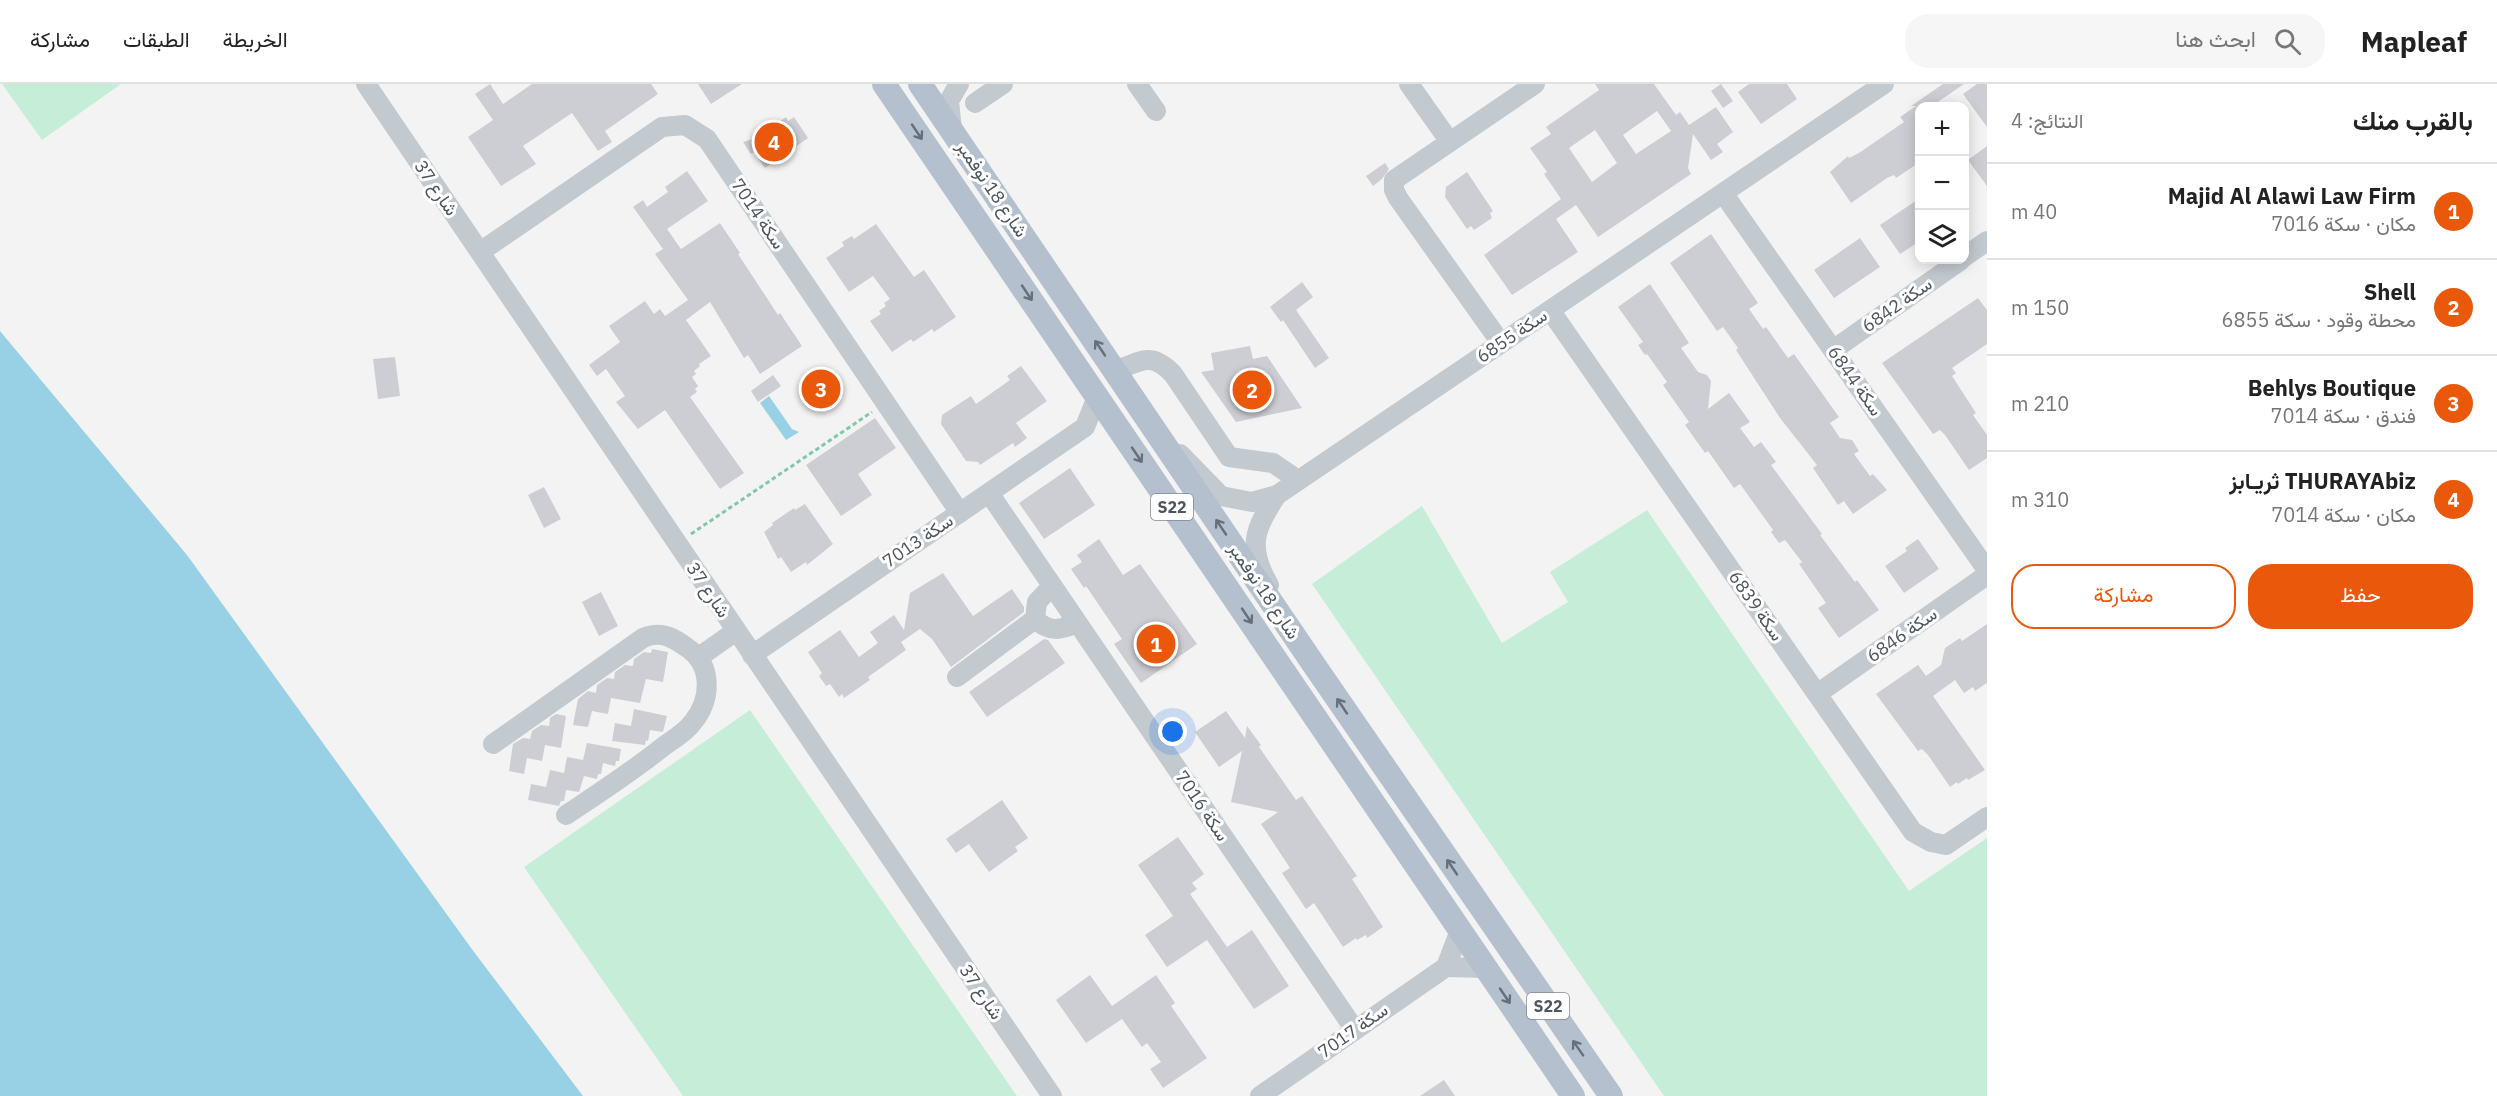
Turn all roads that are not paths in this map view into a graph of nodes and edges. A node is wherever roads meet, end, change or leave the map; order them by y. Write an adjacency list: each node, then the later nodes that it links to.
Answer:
1 (366, 84): 16 (street, شارع 37)
2 (884, 84): 23 (main road, شارع 18 نوفمبر / S22, one-way to 23)
3 (920, 84): 12 (main road, شارع 18 نوفمبر / S22)
4 (959, 84): 12 (street)
5 (1003, 84): 10 (street)
6 (1137, 84): 11 (street)
7 (1409, 84): 13 (street)
8 (1535, 84): 13 (street)
9 (1884, 84): 14 (street, سكة 6855)
10 (975, 103)
11 (1156, 111)
12 (952, 130): 22 (main road, شارع 18 نوفمبر / S22, one-way to 12)
13 (1450, 142): 20 (street)
14 (1723, 193): 19 (street, سكة 6855); 21 (street, سكة 6844)
15 (1987, 241): 17 (street, سكة 6842)
16 (480, 252): 30 (street, سكة 7014); 36 (street, شارع 37)
17 (1969, 254)
18 (1955, 264): 21 (street, سكة 6842)
19 (1550, 310): 20 (street, سكة 6855); 41 (street, سكة 6839)
20 (1501, 344): 27 (street, سكة 6855)
21 (1833, 350): 31 (street, سكة 6844)
22 (1115, 371): 24 (main road, شارع 18 نوفمبر / S22); 27 (street)
23 (1097, 397): 25 (street); 26 (main road, شارع 18 نوفمبر / S22)
24 (1147, 419): 29 (street, سكة 6855); 39 (main road, شارع 18 نوفمبر / S22, one-way to 24)
25 (1085, 427): 26 (street); 28 (street, سكة 7013)
26 (1120, 429): 45 (main road, شارع 18 نوفمبر / S22, one-way to 45)
27 (1298, 480): 29 (street, سكة 6855)
28 (989, 493): 30 (street, سكة 7013); 33 (street, سكة 7016)
29 (1277, 495): 39 (street)
30 (960, 513): 37 (street, سكة 7013)
31 (1987, 570)
32 (1987, 575): 41 (street, سكة 6846)
33 (1052, 586): 34 (street); 35 (street, سكة 7016)
34 (1035, 620): 35 (street); 40 (street)
35 (1077, 623): 48 (street, سكة 7016)
36 (736, 631): 37 (street, شارع 37); 38 (street)
37 (752, 655): 49 (street, شارع 37)
38 (699, 657): 42 (street); 43 (street)
39 (1312, 662): 52 (main road, شارع 18 نوفمبر / S22, one-way to 39)
40 (957, 677)
41 (1817, 694): 44 (street, سكة 6839)
42 (493, 744)
43 (566, 815)
44 (1987, 817)
45 (1460, 930): 46 (street); 47 (main road, شارع 18 نوفمبر / S22)
46 (1446, 967): 47 (street); 48 (street, سكة 7017)
47 (1486, 968): 51 (main road, شارع 18 نوفمبر / S22, one-way to 51)
48 (1355, 1030): 50 (street, سكة 7017)
49 (1052, 1096)
50 (1260, 1096)
51 (1573, 1096)
52 (1611, 1096)

